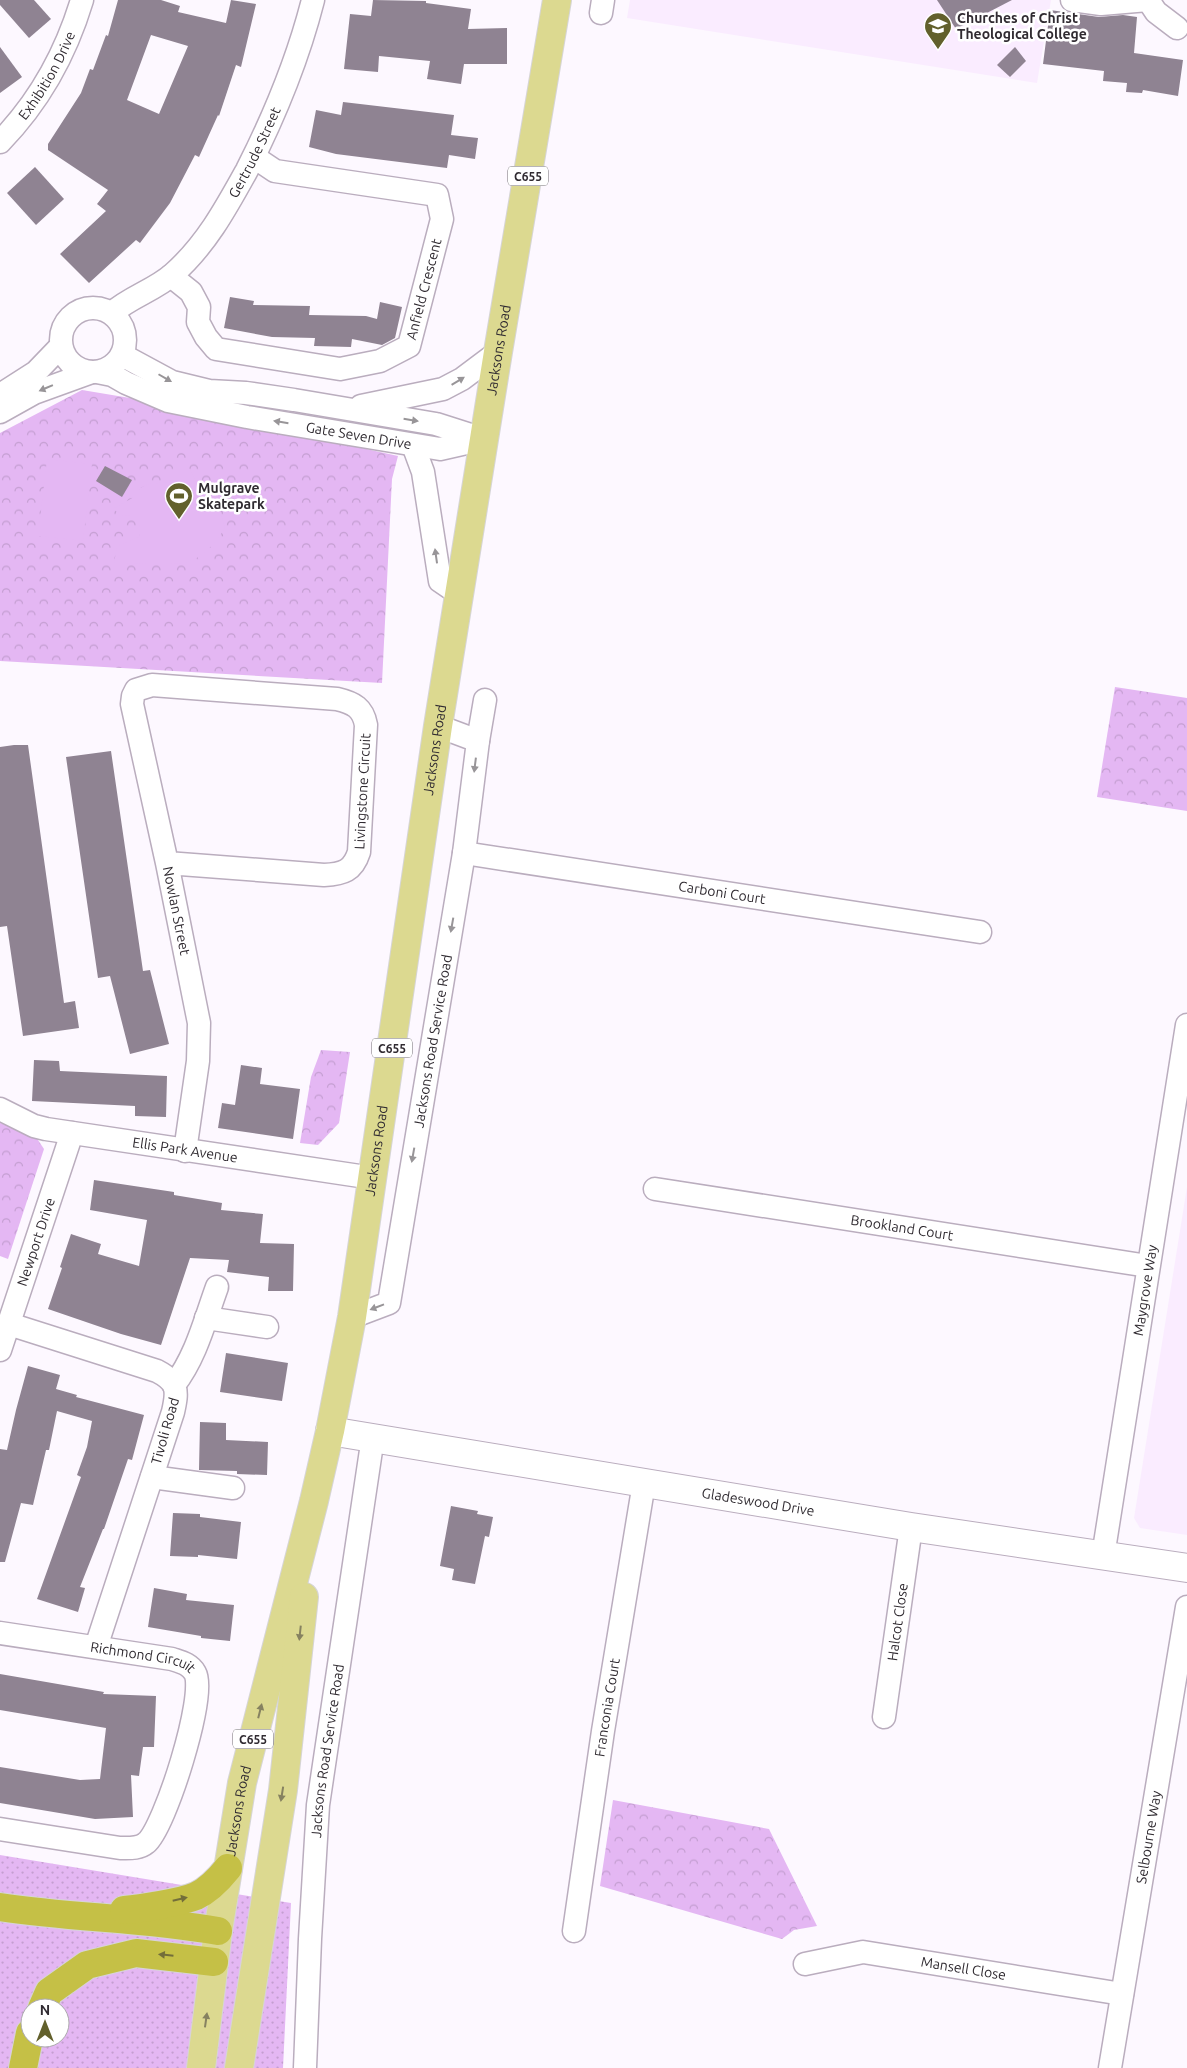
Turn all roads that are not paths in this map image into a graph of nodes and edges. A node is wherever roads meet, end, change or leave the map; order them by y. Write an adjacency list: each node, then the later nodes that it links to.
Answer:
1 (82, 0): 7 (street, Exhibition Drive)
2 (313, 0): 8 (street, Gertrude Street)
3 (558, 0): 12 (main road, Jacksons Road / C655)
4 (1072, 0): 5 (street)
5 (1148, 0): 6 (street)
6 (1177, 28)
7 (0, 142)
8 (254, 157): 9 (street, Gertrude Street); 9 (street, Anfield Crescent)
9 (165, 279): 10 (street, Gertrude Street)
10 (118, 320): 11 (street); 13 (street)
11 (61, 346): 14 (street); 15 (street)
12 (498, 352): 16 (street, Gate Seven Drive, one-way to 12); 18 (main road, Jacksons Road / C655)
13 (122, 355): 14 (street); 16 (street, Gate Seven Drive, one-way to 16)
14 (94, 372): 17 (street, one-way to 17); 19 (street, Gate Seven Drive, one-way to 14)
15 (0, 395)
16 (343, 409): 18 (street, Gate Seven Drive, one-way to 18)
17 (0, 412)
18 (484, 439): 19 (street, Gate Seven Drive); 20 (main road, Jacksons Road / C655)
19 (413, 445): 20 (street, one-way to 19)
20 (459, 594): 23 (main road, Jacksons Road / C655)
21 (152, 684): 26 (street, Nowlan Street); 26 (street, Livingstone Circuit)
22 (485, 700): 24 (street, Jacksons Road Service Road)
23 (438, 726): 24 (street); 32 (main road, Jacksons Road / C655)
24 (478, 741): 25 (street, Jacksons Road Service Road, one-way to 25)
25 (464, 852): 27 (street, Carboni Court); 36 (street, Jacksons Road Service Road, one-way to 36)
26 (167, 863): 31 (street, Nowlan Street)
27 (980, 932)
28 (1187, 1025): 34 (street, Maygrove Way)
29 (0, 1109): 30 (street, Ellis Park Avenue)
30 (72, 1133): 31 (street, Ellis Park Avenue); 38 (street, Newport Drive)
31 (185, 1151): 32 (street, Ellis Park Avenue)
32 (373, 1178): 36 (main road, Jacksons Road / C655)
33 (655, 1188): 34 (street, Brookland Court)
34 (1148, 1266): 49 (street, Maygrove Way)
35 (217, 1287): 37 (street)
36 (352, 1317): 42 (main road, Jacksons Road / C655)
37 (206, 1318): 39 (street); 41 (street)
38 (9, 1324): 40 (street, Newport Drive); 41 (street, Tivoli Road)
39 (267, 1326)
40 (0, 1350)
41 (174, 1385): 44 (street, Tivoli Road)
42 (330, 1431): 43 (street, Gladeswood Drive); 47 (main road, Jacksons Road / C655)
43 (373, 1438): 45 (street, Gladeswood Drive); 71 (street, Jacksons Road Service Road)
44 (152, 1477): 46 (street); 53 (street, Tivoli Road)
45 (644, 1483): 48 (street, Gladeswood Drive); 60 (street, Franconia Court)
46 (233, 1488)
47 (314, 1501): 56 (main road, Jacksons Road / C655, one-way to 47); 61 (main road, Jacksons Road / C655, one-way to 61)
48 (912, 1526): 49 (street, Gladeswood Drive); 54 (street, Halcot Close)
49 (1103, 1556): 50 (street, Gladeswood Drive)
50 (1187, 1568)
51 (1187, 1607): 65 (street, Selbourne Way)
52 (0, 1633): 53 (street, Richmond Circuit)
53 (96, 1647): 55 (street, Richmond Circuit)
54 (884, 1718)
55 (0, 1829)
56 (228, 1868): 58 (highway, one-way to 56); 59 (main road, Jacksons Road / C655)
57 (0, 1907): 58 (highway)
58 (45, 1914): 59 (highway)
59 (218, 1931): 61 (main road); 62 (main road, Jacksons Road / C655)
60 (574, 1931)
61 (259, 1936): 64 (main road, Jacksons Road / C655)
62 (214, 1962): 64 (main road); 66 (highway, one-way to 66); 69 (main road, Jacksons Road / C655, one-way to 62)
63 (805, 1964): 65 (street, Mansell Close)
64 (254, 1966): 70 (main road, Jacksons Road / C655)
65 (1122, 1994): 72 (street, Selbourne Way)
66 (46, 1998)
67 (27, 2048): 68 (highway)
68 (23, 2068)
69 (201, 2068)
70 (239, 2068)
71 (305, 2068)
72 (1110, 2068)

